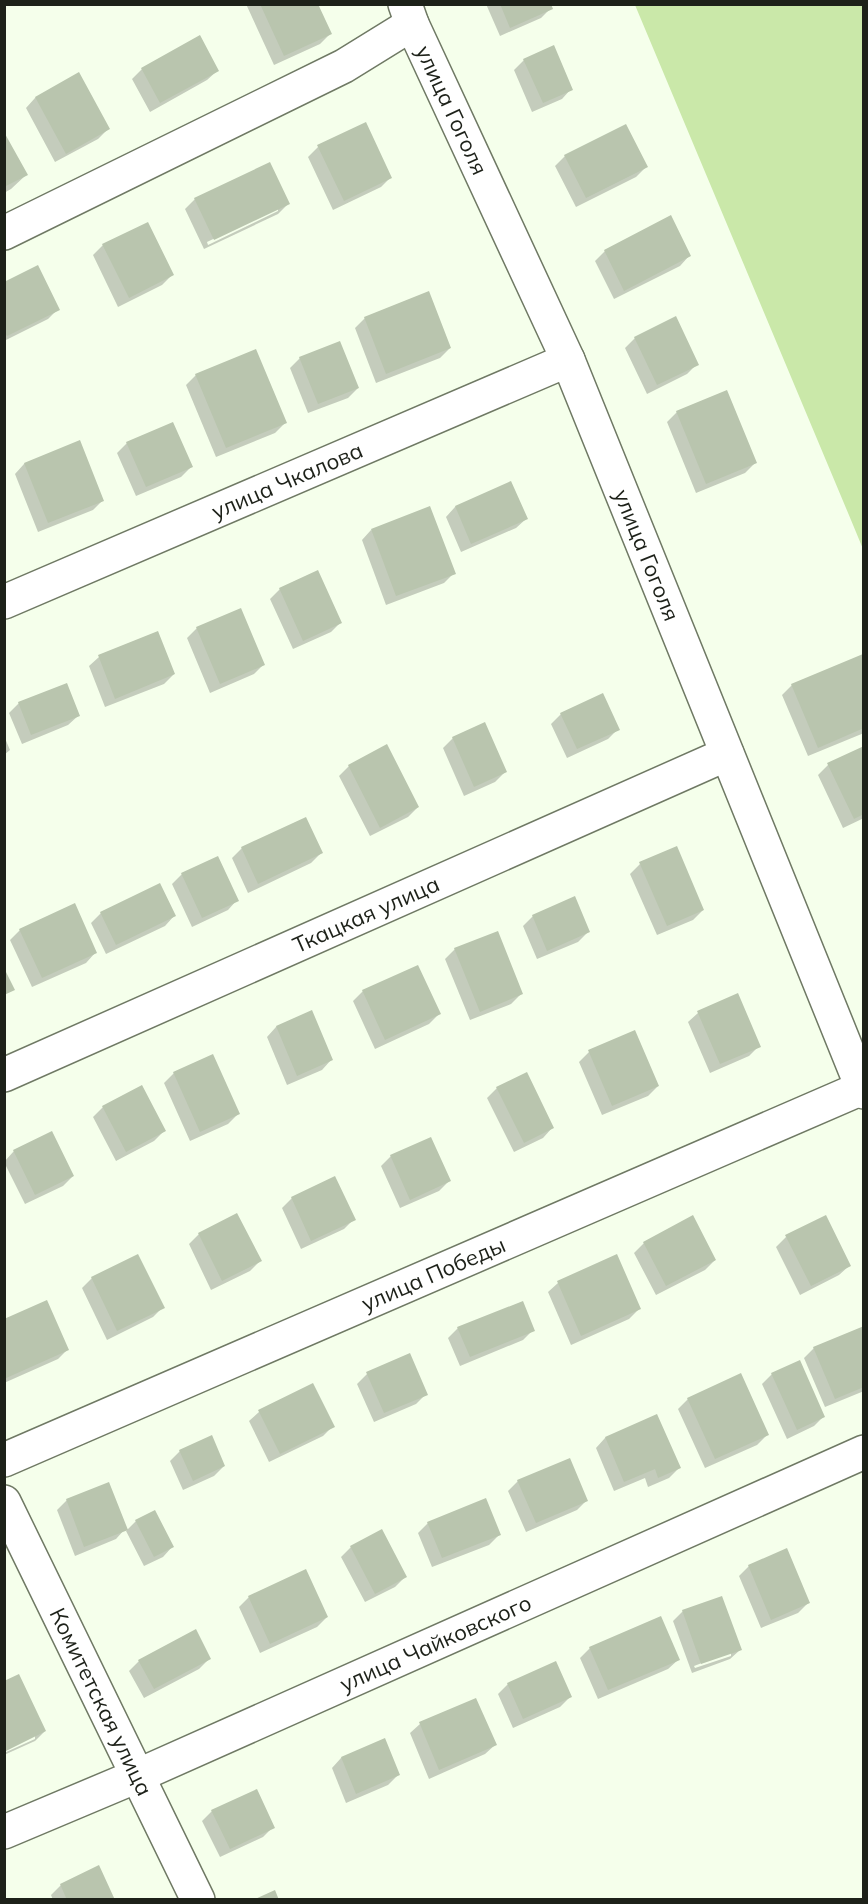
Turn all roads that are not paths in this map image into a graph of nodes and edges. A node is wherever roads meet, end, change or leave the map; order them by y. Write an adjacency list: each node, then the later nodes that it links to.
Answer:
1 (408, 14): 2 (street, улица Гоголя); 3 (street, улица Гоголя)
2 (4, 233)
3 (568, 360): 4 (street, улица Чкалова); 5 (street, улица Гоголя)
4 (4, 602)
5 (727, 754): 6 (street, Ткацкая улица); 7 (street, улица Гоголя)
6 (4, 1075)
7 (863, 1090): 9 (street, улица Победы)
8 (864, 1452): 11 (street, улица Чайковского)
9 (4, 1460)
10 (4, 1502): 11 (street, Комитетская улица)
11 (137, 1776): 12 (street, улица Чайковского); 13 (street, Комитетская улица)
12 (4, 1832)
13 (198, 1899)

